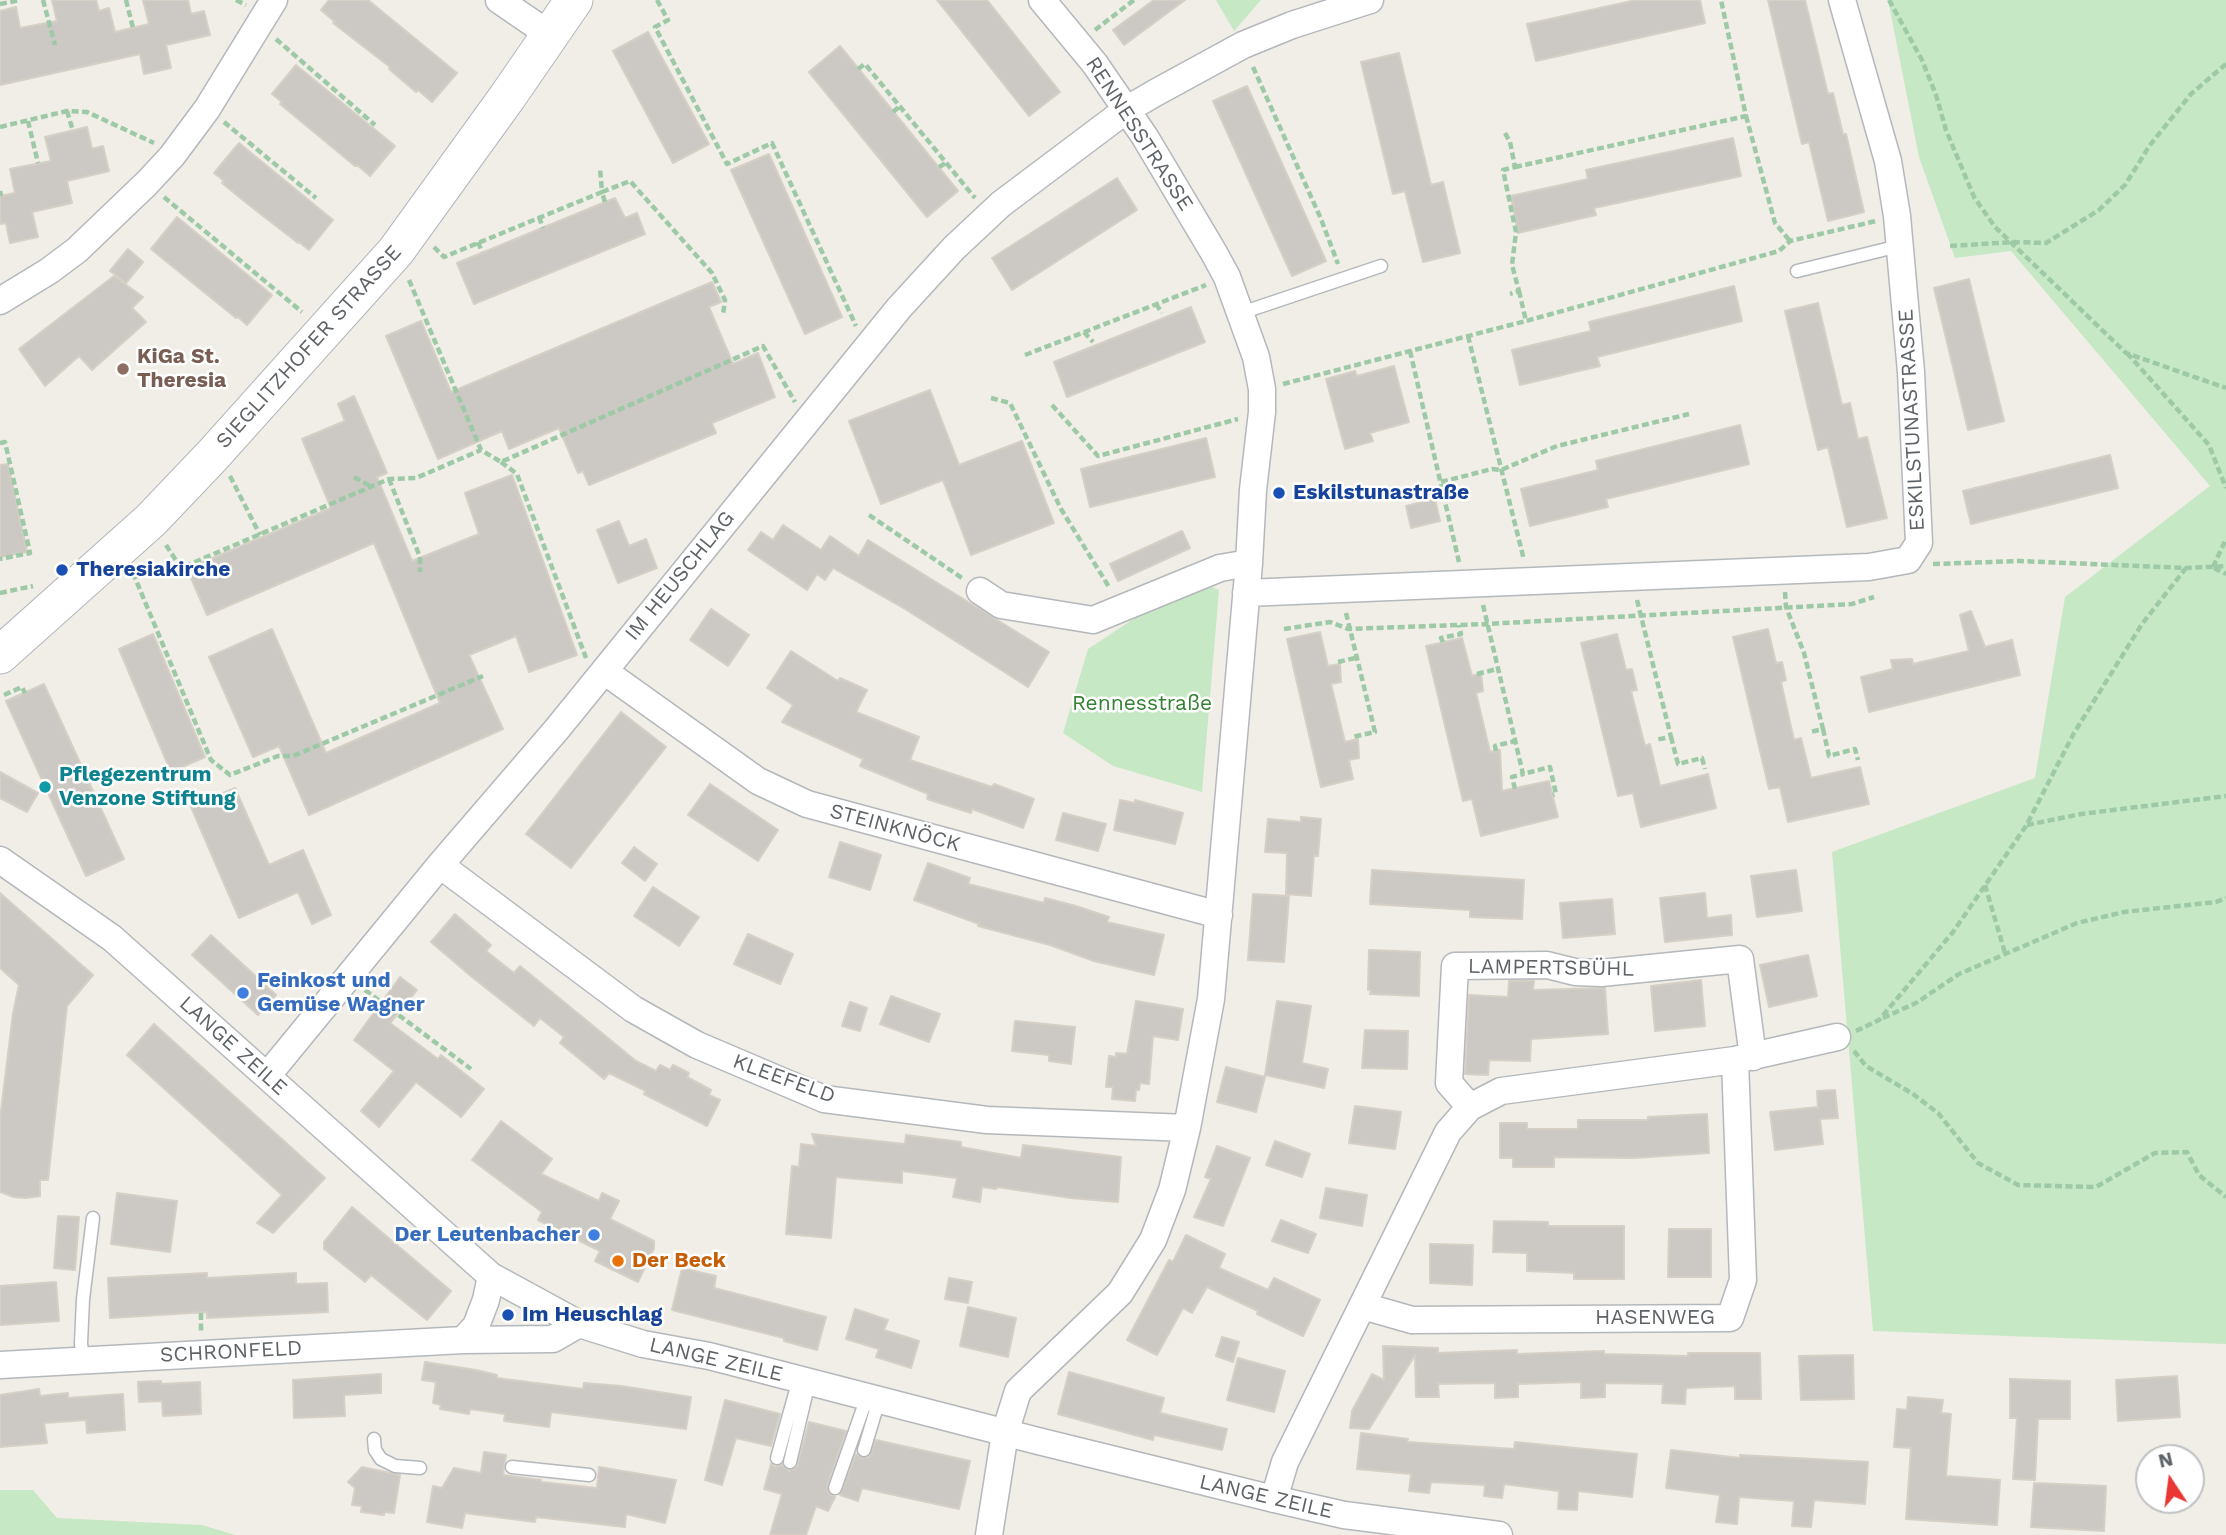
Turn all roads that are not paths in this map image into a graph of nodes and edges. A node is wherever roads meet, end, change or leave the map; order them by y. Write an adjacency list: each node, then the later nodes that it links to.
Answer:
1 (274, 0): 12 (street)
2 (499, 0): 7 (street)
3 (574, 0): 7 (main road, SIEGLITZHOFER STRASSE)
4 (1042, 0): 8 (street, RENNESSTRASSE)
5 (1370, 0): 8 (street)
6 (1842, 0): 9 (street, ESKILSTUNASTRASSE)
7 (550, 35): 17 (main road, SIEGLITZHOFER STRASSE)
8 (1126, 110): 13 (street, RENNESSTRASSE); 18 (street, IM HEUSCHLAG)
9 (1899, 246): 11 (lane); 16 (street, ESKILSTUNASTRASSE)
10 (1381, 266): 13 (lane)
11 (1797, 271)
12 (0, 301)
13 (1241, 313): 14 (street, RENNESSTRASSE)
14 (1249, 563): 15 (street); 16 (street, RENNESSTRASSE)
15 (980, 590)
16 (1246, 593): 21 (street, RENNESSTRASSE)
17 (0, 655)
18 (604, 671): 20 (street, IM HEUSCHLAG); 21 (street, STEINKNÖCK)
19 (0, 860): 24 (street, LANGE ZEILE)
20 (440, 865): 24 (street, IM HEUSCHLAG); 26 (street, KLEEFELD)
21 (1219, 915): 26 (street, RENNESSTRASSE)
22 (1841, 1036): 23 (street)
23 (1744, 1058): 25 (street); 25 (street, LAMPERTSBÜHL); 29 (street, HASENWEG)
24 (267, 1076): 28 (street, LANGE ZEILE)
25 (1470, 1107): 29 (street)
26 (1187, 1128): 36 (street, RENNESSTRASSE)
27 (93, 1218): 32 (lane)
28 (491, 1276): 30 (street, LANGE ZEILE); 31 (street)
29 (1363, 1306): 44 (street)
30 (579, 1324): 31 (street, SCHRONFELD); 34 (street, LANGE ZEILE)
31 (463, 1340): 32 (street, SCHRONFELD)
32 (83, 1360): 33 (street, SCHRONFELD)
33 (0, 1364)
34 (804, 1380): 35 (street, LANGE ZEILE); 39 (lane)
35 (873, 1398): 36 (street, LANGE ZEILE); 38 (lane); 43 (lane)
36 (1005, 1433): 44 (street, LANGE ZEILE); 45 (street, RENNESSTRASSE)
37 (374, 1438): 41 (lane)
38 (864, 1450)
39 (783, 1460)
40 (512, 1467): 42 (lane)
41 (420, 1468)
42 (589, 1475)
43 (835, 1488)
44 (1274, 1499): 46 (street, LANGE ZEILE)
45 (989, 1535)
46 (1499, 1535)

